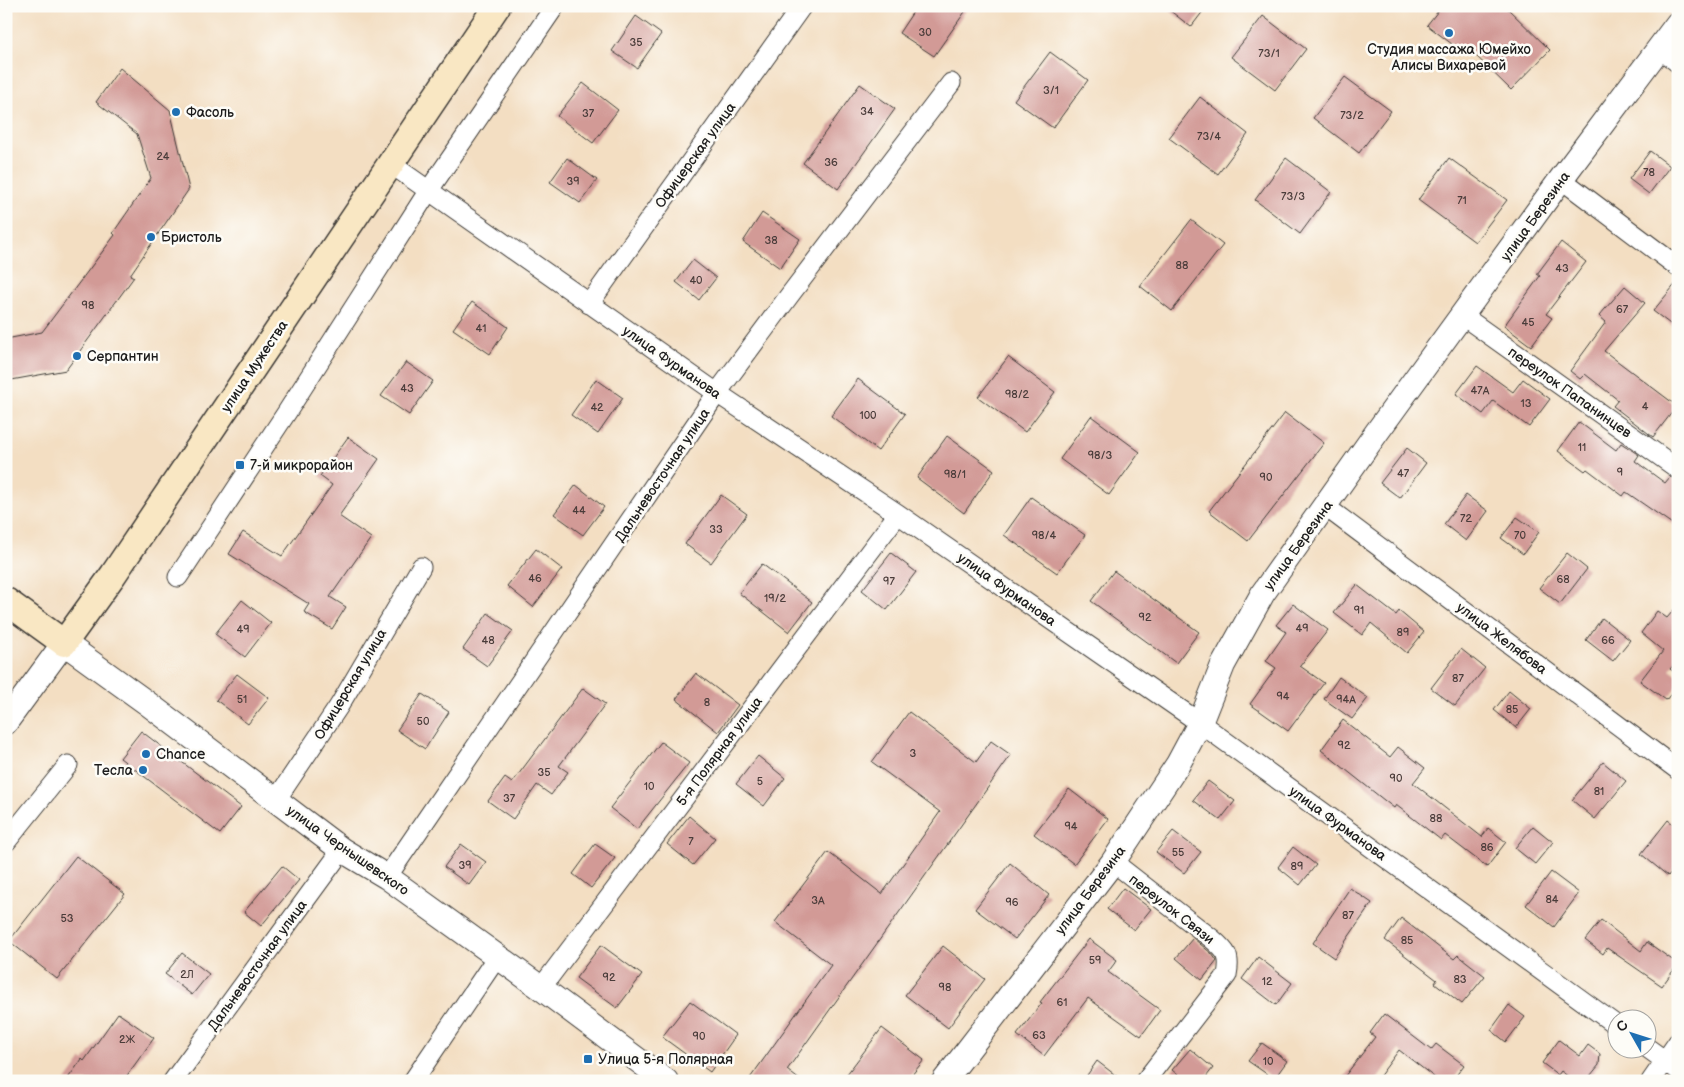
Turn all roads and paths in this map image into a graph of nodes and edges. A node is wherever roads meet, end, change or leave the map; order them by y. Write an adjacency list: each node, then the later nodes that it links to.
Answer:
1 (497, 6): 8 (main road, улица Мужества)
2 (555, 6): 10 (street)
3 (802, 6): 12 (street, Офицерская улица)
4 (1678, 23): 5 (street, улица Березина)
5 (1659, 48): 6 (street); 9 (street, улица Березина)
6 (1678, 63)
7 (951, 83): 14 (street, Дальневосточная улица)
8 (391, 164): 10 (street, улица Фурманова); 21 (main road, улица Мужества)
9 (1560, 179): 11 (street); 13 (street, улица Березина)
10 (429, 190): 12 (street, улица Фурманова); 19 (street)
11 (1678, 267)
12 (589, 304): 14 (street, улица Фурманова)
13 (1463, 316): 15 (street, переулок Папанинцев); 16 (street, улица Березина)
14 (717, 394): 17 (street, улица Фурманова); 30 (street, Дальневосточная улица)
15 (1678, 469)
16 (1326, 506): 23 (street, улица Березина); 25 (street, улица Желябова)
17 (898, 514): 23 (street, улица Фурманова); 32 (street, 5-я Полярная улица)
18 (421, 567): 26 (street, Офицерская улица)
19 (178, 577)
20 (6, 601): 21 (main road, улица Чернышевского)
21 (64, 643): 22 (street, улица Мужества); 26 (street, улица Чернышевского)
22 (6, 722)
23 (1200, 723): 29 (street, улица Березина); 33 (street, улица Фурманова)
24 (68, 765): 27 (street)
25 (1678, 770)
26 (276, 800): 28 (street, улица Чернышевского)
27 (6, 842)
28 (342, 850): 30 (street, улица Чернышевского); 37 (street, Дальневосточная улица)
29 (1112, 862): 40 (street, улица Березина); 41 (street, переулок Связи)
30 (387, 877): 31 (street, улица Чернышевского)
31 (496, 957): 32 (street, улица Чернышевского); 38 (street)
32 (541, 988): 39 (street, улица Чернышевского)
33 (1606, 1018)
34 (1678, 1042): 36 (street)
35 (1656, 1054): 36 (street)
36 (1671, 1065): 42 (street)
37 (173, 1081)
38 (413, 1081)
39 (666, 1081)
40 (944, 1081)
41 (1145, 1081)
42 (1651, 1081)

